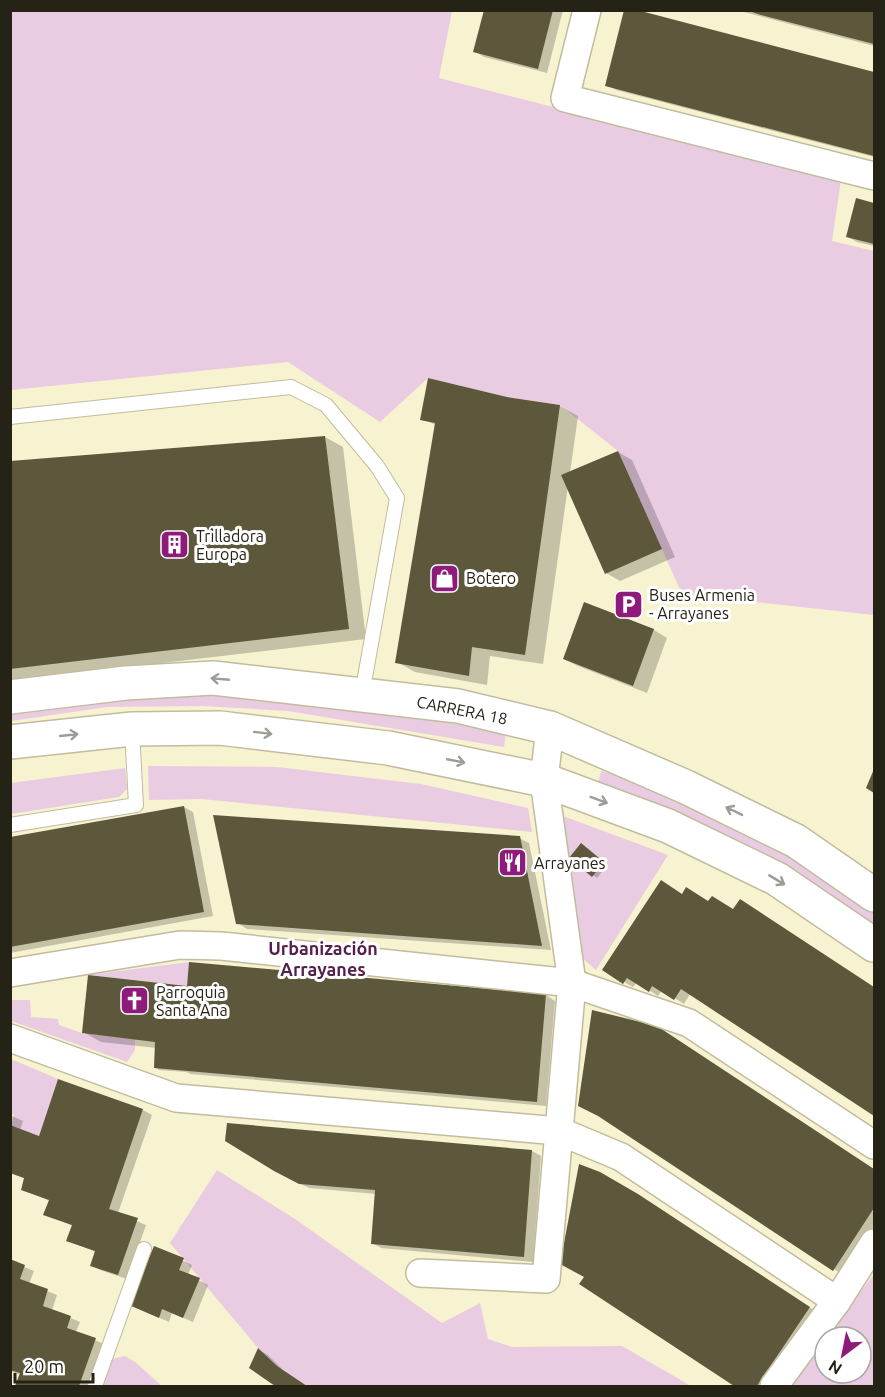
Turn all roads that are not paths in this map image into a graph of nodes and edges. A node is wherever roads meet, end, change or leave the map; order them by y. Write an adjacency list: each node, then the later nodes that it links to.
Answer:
1 (587, 10): 2 (street)
2 (874, 176)
3 (10, 417): 4 (lane)
4 (362, 694): 5 (main road, CARRERA 18, one-way to 5); 6 (main road, CARRERA 18)
5 (10, 697)
6 (549, 728): 9 (street); 11 (main road, CARRERA 18, one-way to 6)
7 (132, 729): 8 (main road, one-way to 7); 9 (main road, one-way to 9); 10 (lane)
8 (10, 741)
9 (544, 780): 12 (main road, one-way to 12); 14 (street)
10 (10, 825)
11 (874, 895)
12 (874, 945)
13 (10, 974): 14 (street)
14 (572, 983): 16 (street); 17 (street)
15 (10, 1038): 16 (street)
16 (559, 1131): 20 (street); 21 (street)
17 (874, 1145)
18 (874, 1243): 21 (street)
19 (144, 1249): 22 (lane)
20 (420, 1273)
21 (837, 1301): 23 (street)
22 (95, 1386)
23 (774, 1386)

